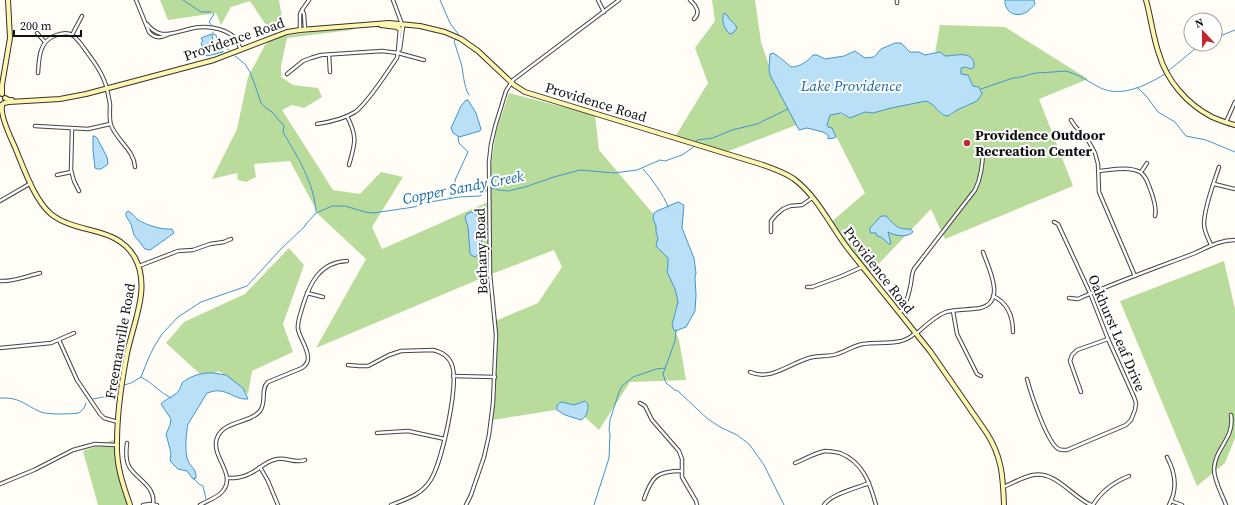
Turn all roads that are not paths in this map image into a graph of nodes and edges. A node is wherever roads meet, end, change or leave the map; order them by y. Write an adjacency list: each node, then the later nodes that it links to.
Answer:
1 (8, 0): 23 (street)
2 (136, 0): 12 (street)
3 (309, 0): 14 (street)
4 (393, 0): 13 (street)
5 (598, 0): 9 (street)
6 (619, 0): 9 (street)
7 (690, 0): 11 (street)
8 (1146, 0): 37 (street)
9 (604, 12): 27 (street)
10 (82, 16): 17 (street)
11 (694, 19)
12 (147, 24): 15 (street); 15 (street)
13 (401, 26): 14 (street, Providence Road); 20 (street); 27 (street, Providence Road)
14 (303, 29): 19 (street, Providence Road)
15 (170, 33): 19 (street)
16 (37, 34): 18 (street)
17 (72, 35): 18 (street); 29 (street)
18 (45, 42): 25 (street)
19 (241, 50): 29 (street, Providence Road)
20 (398, 52): 21 (street); 22 (street); 35 (street)
21 (329, 55): 24 (street); 26 (street)
22 (424, 60)
23 (5, 64): 28 (street); 30 (street)
24 (330, 72)
25 (38, 73)
26 (287, 74)
27 (511, 82): 57 (street, Providence Road); 90 (street, Bethany Road)
28 (0, 86)
29 (107, 89): 31 (street, Providence Road); 39 (street)
30 (2, 95): 31 (street, Providence Road); 33 (street)
31 (22, 100): 33 (street, Providence Road)
32 (1235, 102): 37 (street)
33 (2, 105): 38 (street, Freemanville Road)
34 (0, 115): 38 (street, Freemanville Road)
35 (347, 116): 40 (street); 46 (street)
36 (1071, 120): 49 (street)
37 (1226, 122): 42 (street)
38 (5, 124): 53 (street, Freemanville Road)
39 (110, 124): 43 (street); 47 (street)
40 (317, 124)
41 (35, 126): 43 (street)
42 (1235, 126)
43 (72, 129): 50 (street)
44 (983, 148): 79 (street)
45 (1147, 163): 51 (street)
46 (349, 165)
47 (135, 167)
48 (1219, 167): 54 (street)
49 (1099, 171): 51 (street); 70 (street)
50 (71, 172): 52 (street); 56 (street)
51 (1141, 172): 59 (street)
52 (57, 175)
53 (31, 183): 58 (street); 67 (street, Freemanville Road)
54 (1214, 184): 55 (street); 64 (street)
55 (1235, 189)
56 (79, 191)
57 (813, 198): 61 (street); 68 (street, Providence Road)
58 (0, 201)
59 (1155, 216)
60 (1054, 222): 74 (street, Oakhurst Leaf Drive)
61 (771, 232)
62 (231, 238): 67 (street)
63 (1235, 240): 64 (street)
64 (1211, 245): 70 (street)
65 (983, 252): 75 (street)
66 (347, 261): 73 (street)
67 (139, 266): 95 (street, Freemanville Road)
68 (862, 267): 72 (street); 79 (street, Providence Road)
69 (40, 274): 71 (street)
70 (1135, 276): 74 (street)
71 (0, 282)
72 (807, 287)
73 (307, 293): 76 (street); 106 (street)
74 (1090, 294): 77 (street); 83 (street, Oakhurst Leaf Drive)
75 (993, 296): 78 (street); 80 (street)
76 (323, 297)
77 (1069, 298)
78 (953, 311): 82 (street); 89 (street)
79 (899, 314): 82 (street, Providence Road)
80 (1013, 332)
81 (74, 334): 84 (street)
82 (916, 334): 87 (street); 109 (street, Providence Road)
83 (1108, 339): 91 (street, Oakhurst Leaf Drive); 92 (street)
84 (59, 340): 85 (street); 95 (street)
85 (0, 348)
86 (348, 365): 88 (street)
87 (750, 372)
88 (453, 376): 90 (street); 97 (street)
89 (981, 376)
90 (495, 377): 118 (street, Bethany Road)
91 (1027, 379)
92 (1081, 392)
93 (640, 403): 104 (street)
94 (1231, 415): 126 (street)
95 (118, 422): 99 (street, Freemanville Road)
96 (377, 433): 97 (street)
97 (445, 439): 117 (street)
98 (127, 444): 114 (street)
99 (116, 445): 108 (street); 112 (street, Freemanville Road)
100 (1167, 457): 111 (street)
101 (305, 460): 103 (street)
102 (795, 463): 107 (street)
103 (260, 467): 106 (street); 116 (street)
104 (682, 471): 110 (street); 119 (street)
105 (1129, 476): 123 (street)
106 (227, 478): 115 (street)
107 (869, 483): 120 (street); 121 (street)
108 (0, 484)
109 (1004, 487): 122 (street, Providence Road); 123 (street)
110 (644, 499)
111 (1171, 501): 124 (street); 125 (street)
112 (130, 505)
113 (143, 505): 114 (street)
114 (155, 505)
115 (200, 505)
116 (278, 505)
117 (391, 505)
118 (466, 505)
119 (697, 505)
120 (824, 505)
121 (876, 505)
122 (1004, 505)
123 (1092, 505)
124 (1169, 505)
125 (1182, 505)
126 (1226, 505)

